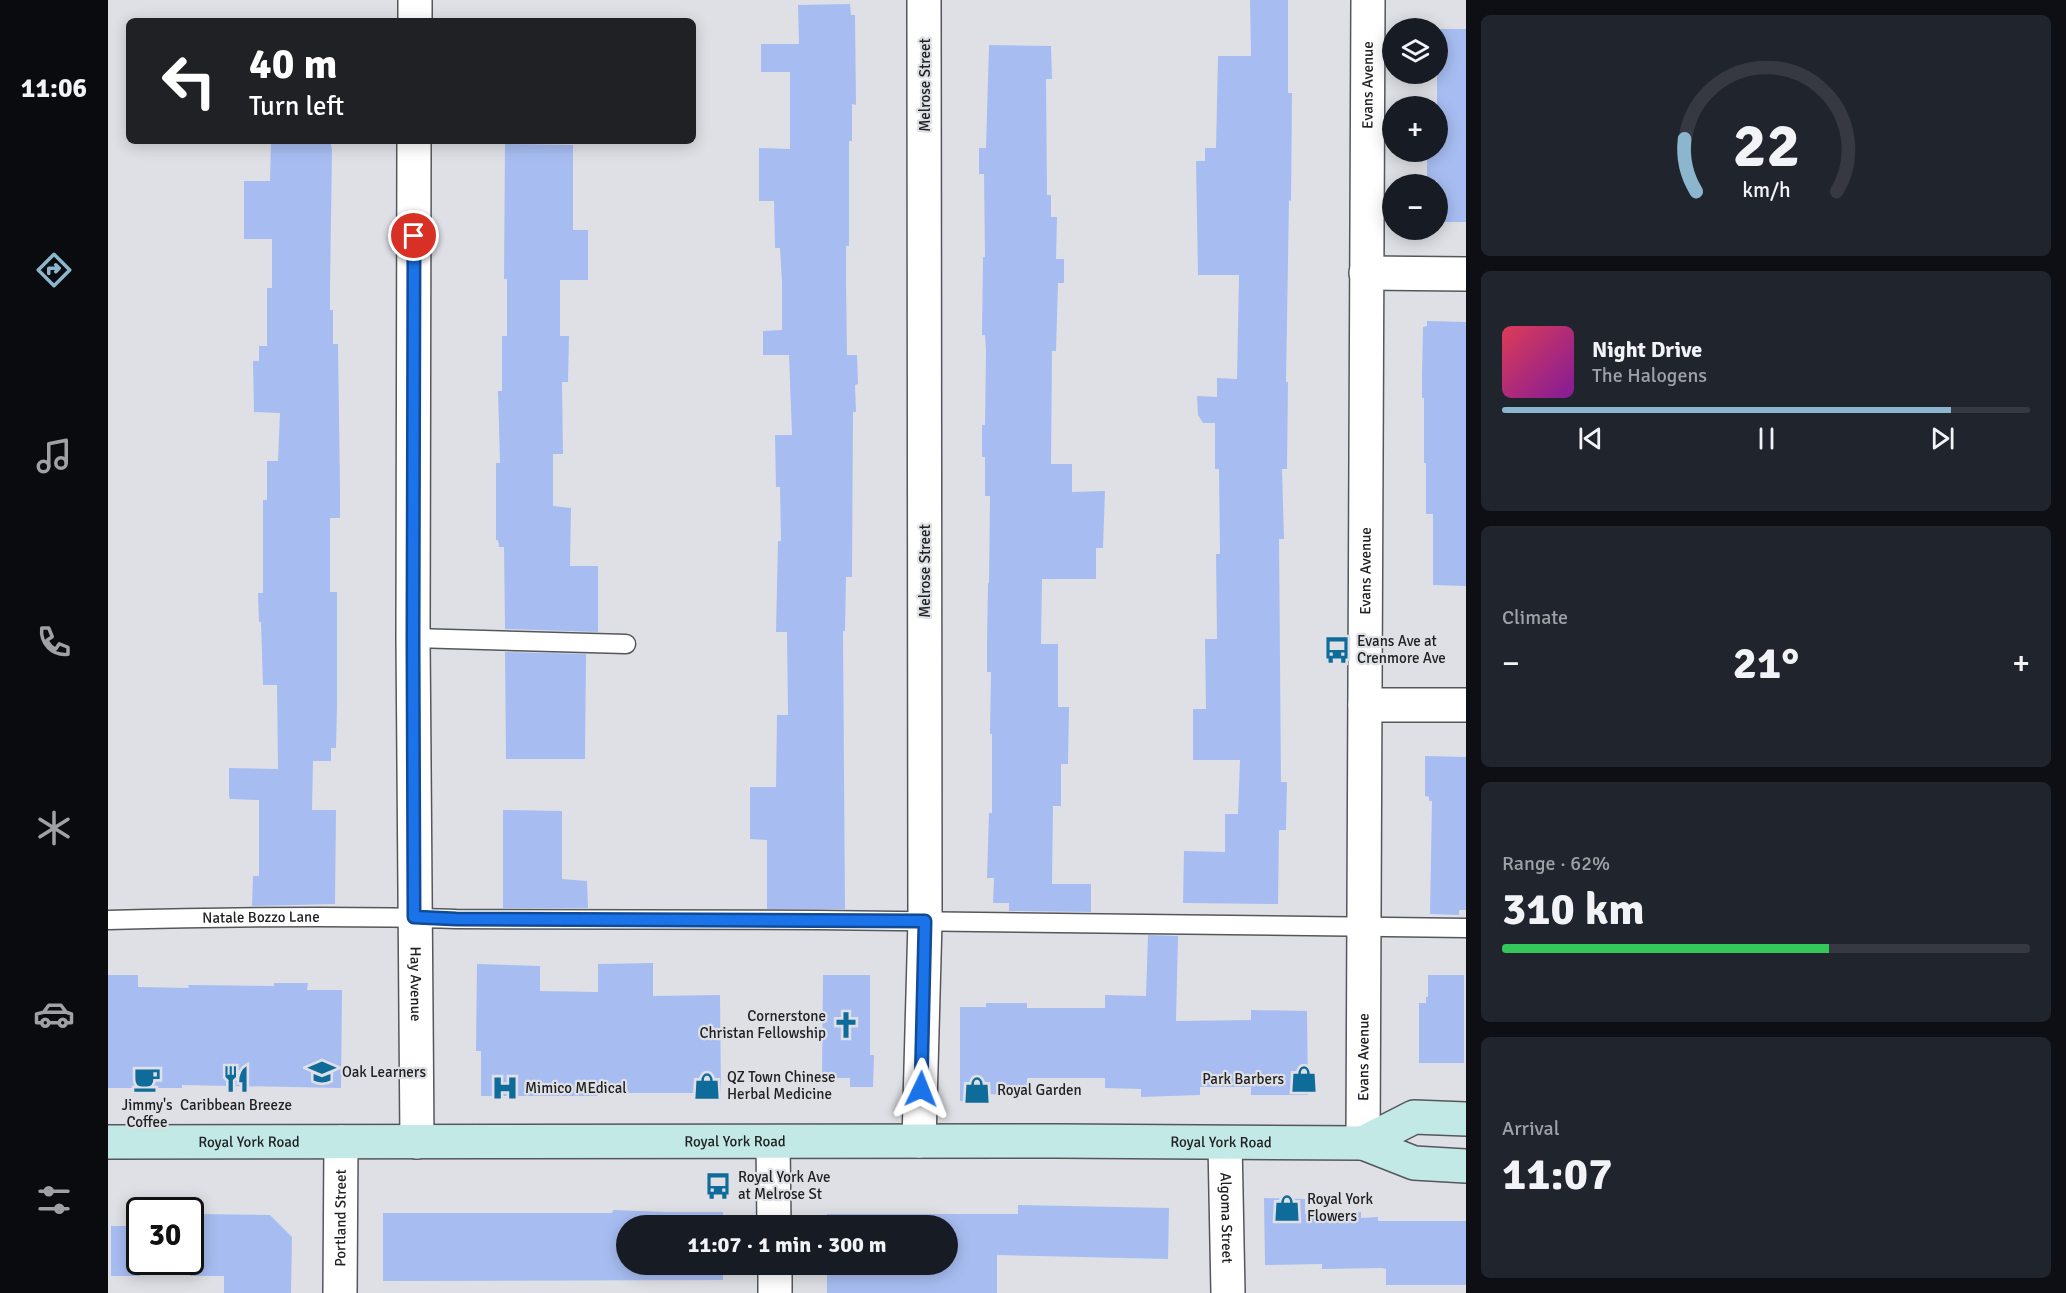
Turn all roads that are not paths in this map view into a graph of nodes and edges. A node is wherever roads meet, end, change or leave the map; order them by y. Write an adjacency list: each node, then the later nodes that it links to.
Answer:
1 (415, 0): 4 (street)
2 (924, 0): 14 (street, Melrose Street)
3 (1368, 0): 6 (street, Evans Avenue)
4 (415, 18)
5 (414, 144): 8 (street, Hay Avenue)
6 (1366, 273): 7 (street); 10 (street, Evans Avenue)
7 (1466, 274)
8 (413, 638): 9 (lane); 12 (street, Hay Avenue)
9 (626, 644)
10 (1365, 705): 11 (street); 15 (street, Evans Avenue)
11 (1466, 705)
12 (414, 917): 13 (lane, Natale Bozzo Lane); 14 (lane, Natale Bozzo Lane); 21 (street, Hay Avenue)
13 (108, 920)
14 (925, 921): 15 (lane, Natale Bozzo Lane); 18 (street, Melrose Street)
15 (1364, 927): 16 (lane, Natale Bozzo Lane); 24 (street, Evans Avenue)
16 (1466, 927)
17 (1466, 1119): 24 (main road, Royal York Road)
18 (920, 1141): 22 (main road, Royal York Road); 23 (main road, Royal York Road)
19 (108, 1142): 20 (main road, Royal York Road)
20 (341, 1142): 21 (main road, Royal York Road); 28 (street, Portland Street)
21 (417, 1142): 22 (main road, Royal York Road)
22 (773, 1142): 26 (street)
23 (1225, 1143): 24 (main road, Royal York Road); 30 (street, Algoma Street)
24 (1363, 1143): 25 (main road, Royal York Road)
25 (1466, 1166)
26 (774, 1215)
27 (774, 1275): 29 (street)
28 (340, 1293)
29 (775, 1293)
30 (1228, 1293)

